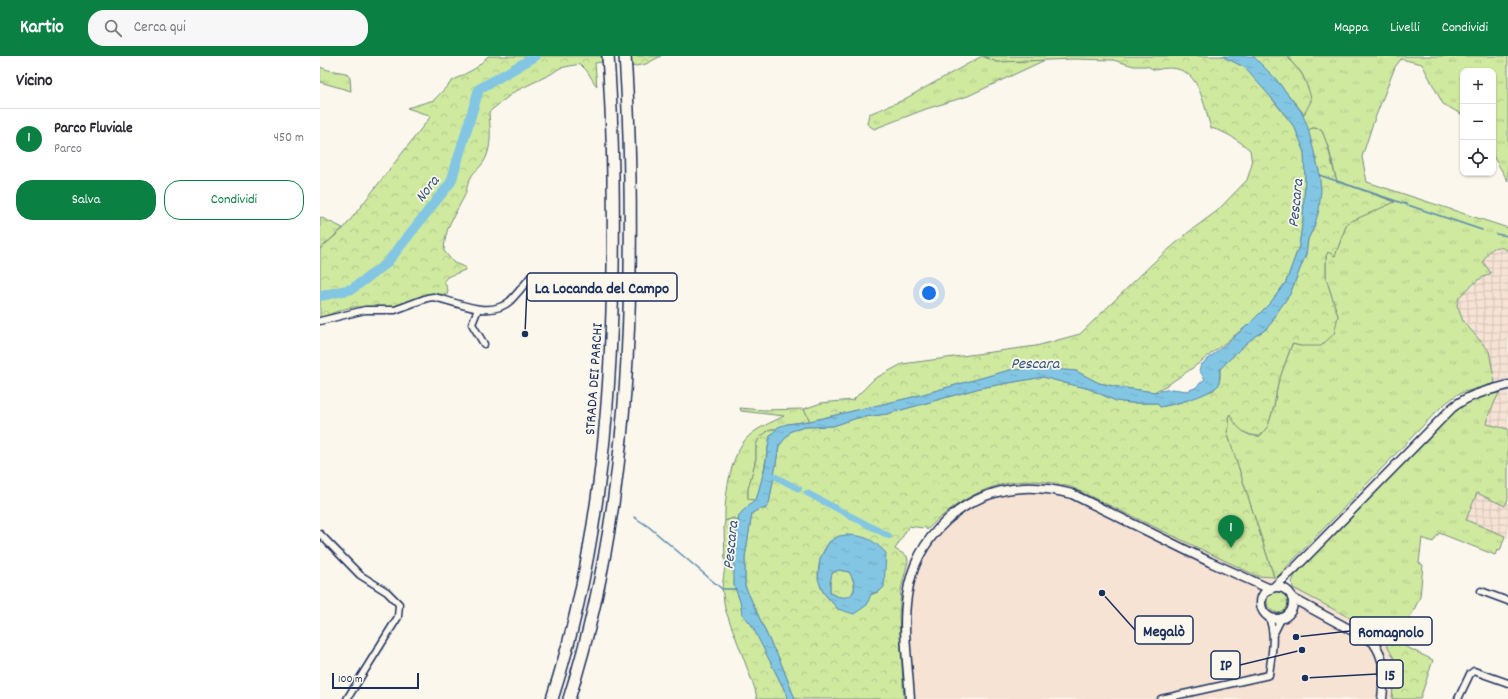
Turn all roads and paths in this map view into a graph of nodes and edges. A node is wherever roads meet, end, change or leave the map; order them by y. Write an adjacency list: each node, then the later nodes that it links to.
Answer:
1 (608, 56): 19 (highway, STRADA DEI PARCHI)
2 (625, 56): 20 (highway)
3 (532, 275): 4 (street)
4 (478, 309): 5 (street); 6 (street)
5 (320, 321)
6 (484, 344)
7 (1507, 386): 9 (street)
8 (320, 534): 18 (street)
9 (1295, 568): 10 (street); 12 (street)
10 (1272, 588): 12 (street); 14 (street); 21 (street)
11 (1481, 591): 13 (street)
12 (1291, 595): 15 (street); 23 (street)
13 (1508, 601)
14 (1268, 616): 15 (street); 16 (street)
15 (1282, 618): 16 (street)
16 (1273, 636): 22 (street)
17 (1508, 683): 24 (street)
18 (347, 699)
19 (552, 699)
20 (569, 699)
21 (910, 699)
22 (1161, 699)
23 (1382, 699)
24 (1458, 699)

